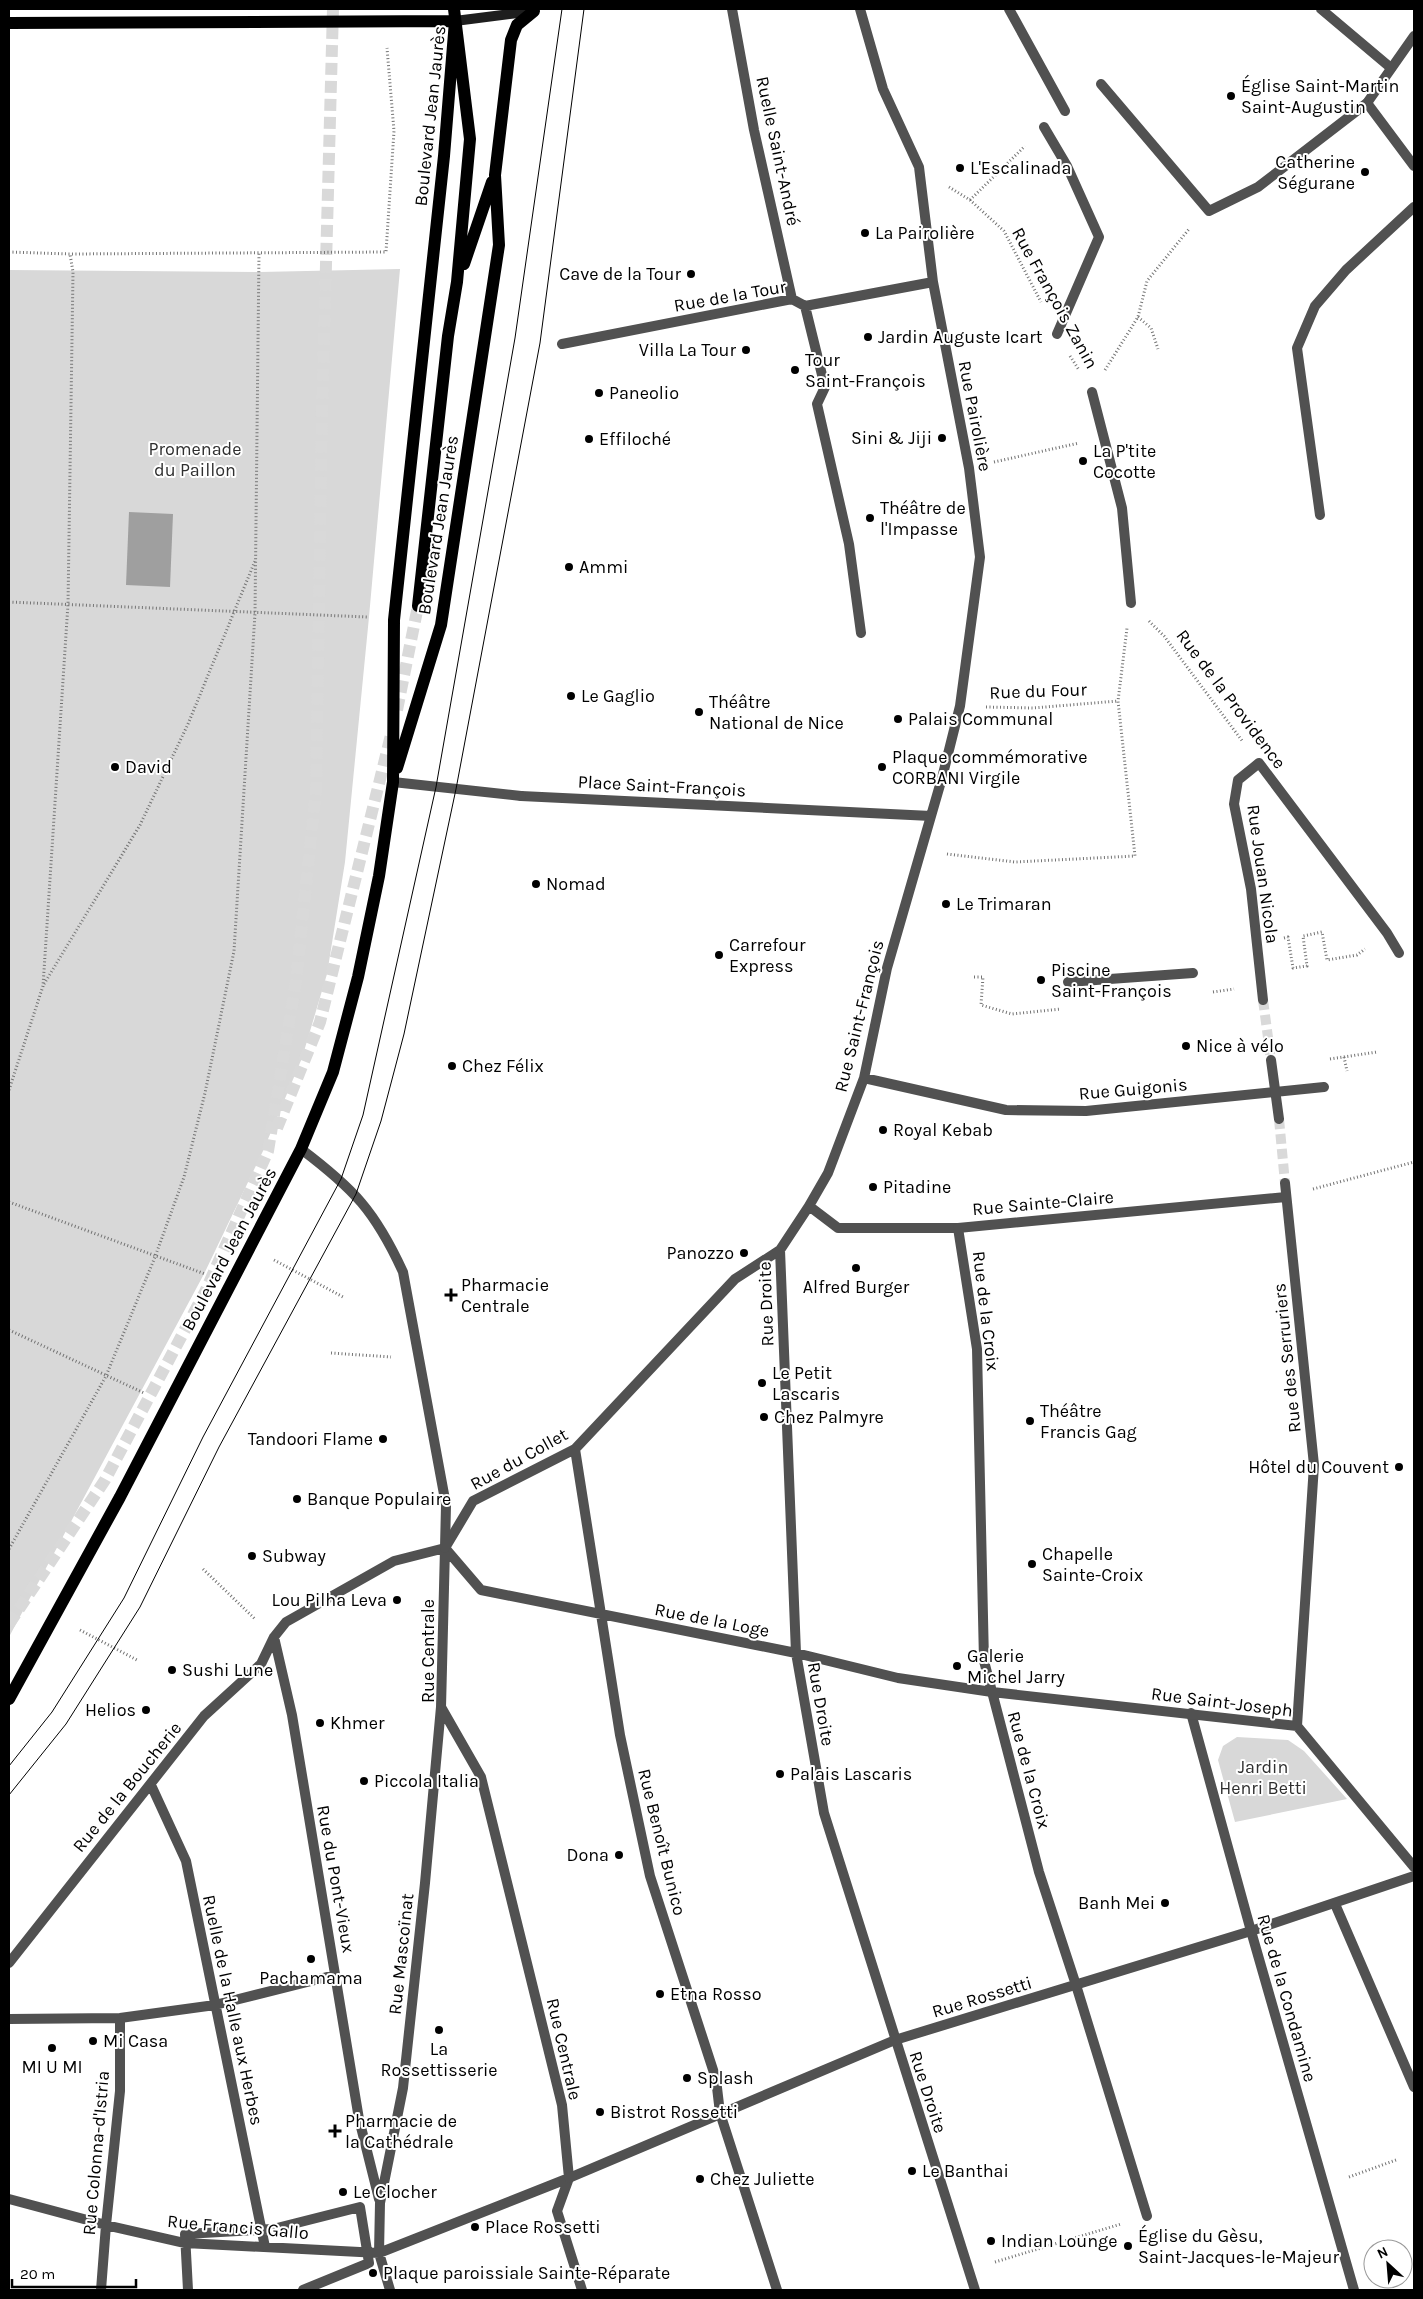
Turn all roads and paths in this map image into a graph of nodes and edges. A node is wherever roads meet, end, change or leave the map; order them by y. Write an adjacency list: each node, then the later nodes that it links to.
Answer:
1 (732, 9): 27 (street, Ruelle Saint-André)
2 (860, 9): 16 (street, Rue Pairolière)
3 (1008, 9): 13 (street)
4 (1321, 9): 10 (street)
5 (534, 11): 6 (main road, Boulevard Jean Jaurès); 18 (main road, Boulevard Jean Jaurès)
6 (454, 15): 7 (main road); 25 (main road); 50 (main road, Boulevard Jean Jaurès)
7 (9, 23)
8 (1414, 36): 10 (street)
9 (387, 45): 23 (path)
10 (1391, 68): 12 (street)
11 (1101, 84): 21 (street)
12 (1367, 103): 15 (street); 21 (street)
13 (1065, 111)
14 (1044, 127): 30 (street)
15 (1414, 166)
16 (919, 167): 19 (path, Rue François Zanin); 26 (street, Rue Pairolière)
17 (1004, 167): 19 (path)
18 (495, 175): 25 (main road); 50 (main road, Boulevard Jean Jaurès)
19 (970, 200): 30 (path, Rue François Zanin)
20 (1414, 207): 36 (street)
21 (1209, 210): 29 (path)
22 (9, 252): 24 (path)
23 (259, 253): 24 (path); 37 (path)
24 (70, 254): 40 (path)
25 (458, 282): 41 (main road)
26 (932, 282): 28 (street, Rue de la Tour); 35 (street, Rue Pairolière)
27 (792, 299): 28 (street, Rue de la Tour); 31 (street, Rue de la Tour)
28 (805, 306): 45 (street)
29 (1138, 317): 32 (path); 33 (path)
30 (1057, 334): 33 (path, Rue François Zanin)
31 (562, 344)
32 (1158, 349)
33 (1092, 392): 39 (street)
34 (1087, 442): 35 (path)
35 (970, 468): 47 (street, Rue Pairolière)
36 (1320, 515)
37 (256, 558): 42 (path); 43 (path)
38 (9, 602): 40 (path)
39 (1131, 603): 46 (path); 48 (path, Rue de la Providence)
40 (68, 604): 42 (path); 59 (path)
41 (418, 606)
42 (235, 612): 43 (path); 59 (path)
43 (255, 613): 44 (path); 79 (path)
44 (369, 617)
45 (861, 633)
46 (1118, 702): 47 (path, Rue du Four); 52 (path)
47 (960, 706): 49 (street, Rue Pairolière)
48 (1259, 763): 54 (street, Rue de la Providence); 60 (street, Rue Jouan Nicola)
49 (942, 778): 51 (street, Rue Saint-François)
50 (393, 782): 51 (street, Place Saint-François); 69 (main road, Boulevard Jean Jaurès)
51 (931, 816): 64 (street, Rue Saint-François)
52 (941, 853)
53 (1276, 940): 55 (path)
54 (1399, 953)
55 (1357, 955)
56 (1192, 973): 58 (street)
57 (974, 977): 61 (path)
58 (1068, 982)
59 (43, 986): 66 (path)
60 (1264, 1000)
61 (1067, 1008)
62 (1377, 1052): 65 (path)
63 (1270, 1060): 67 (street)
64 (864, 1078): 67 (street, Rue Guigonis); 75 (street, Rue Saint-François)
65 (1324, 1086): 67 (street, Rue Guigonis)
66 (9, 1090)
67 (1275, 1093): 68 (street)
68 (1279, 1119)
69 (302, 1149): 77 (main road, Boulevard Jean Jaurès); 88 (street, Rue Centrale)
70 (1414, 1162): 72 (path)
71 (1284, 1183): 73 (street)
72 (1310, 1190)
73 (1286, 1196): 76 (street, Rue Sainte-Claire); 100 (street, Rue des Serruriers)
74 (9, 1202): 79 (path)
75 (809, 1206): 76 (street, Rue Sainte-Claire); 78 (street, Rue Saint-François)
76 (958, 1228): 96 (street, Rue de la Croix)
77 (250, 1247): 81 (path); 86 (main road, Boulevard Jean Jaurès)
78 (780, 1250): 87 (street, Rue du Collet); 94 (street, Rue Droite)
79 (155, 1257): 80 (path); 85 (path)
80 (208, 1276)
81 (345, 1298)
82 (9, 1330): 85 (path)
83 (331, 1353): 84 (path)
84 (386, 1356)
85 (106, 1376): 86 (path); 89 (path)
86 (168, 1405): 92 (main road, Boulevard Jean Jaurès)
87 (575, 1449): 88 (street, Rue du Collet); 91 (street, Rue Benoît Bunico)
88 (445, 1548): 91 (street, Rue de la Loge); 93 (street); 98 (street, Rue Centrale)
89 (9, 1549)
90 (203, 1569): 93 (path)
91 (600, 1614): 94 (street, Rue de la Loge); 114 (street, Rue Benoît Bunico)
92 (55, 1617): 95 (path); 97 (main road, Boulevard Jean Jaurès)
93 (274, 1638): 101 (street, Rue de la Boucherie); 107 (street, Rue du Pont-Vieux)
94 (796, 1653): 96 (street, Rue de la Loge); 112 (street, Rue Droite)
95 (137, 1660)
96 (992, 1692): 99 (street, Rue Saint-Joseph); 108 (street, Rue de la Croix)
97 (9, 1699)
98 (441, 1707): 116 (street, Rue Centrale); 119 (street, Rue Mascoïnat)
99 (1191, 1713): 100 (street, Rue Saint-Joseph); 105 (street, Rue de la Condamine)
100 (1297, 1726): 102 (street, Rue Saint-Joseph)
101 (151, 1785): 106 (street, Rue de la Boucherie); 109 (street, Ruelle de la Halle aux Herbes)
102 (1414, 1867)
103 (1414, 1876): 104 (street, Rue Rossetti)
104 (1335, 1904): 105 (street, Rue Rossetti); 113 (street)
105 (1250, 1931): 108 (street, Rue Rossetti); 117 (street, Rue de la Condamine)
106 (9, 1963)
107 (335, 1975): 109 (street); 119 (street, Rue du Pont-Vieux)
108 (1076, 1985): 112 (street, Rue Rossetti); 120 (street, Rue de la Croix)
109 (215, 2004): 110 (street); 122 (street, Ruelle de la Halle aux Herbes)
110 (120, 2018): 111 (street); 121 (street, Rue Colonna-d'Istria)
111 (9, 2020)
112 (895, 2040): 114 (street, Rue Rossetti); 127 (street, Rue Droite)
113 (1414, 2087)
114 (720, 2113): 116 (street, Rue Rossetti); 133 (street, Rue Benoît Bunico)
115 (1396, 2160): 117 (path)
116 (569, 2178): 126 (street); 132 (street, Rue Centrale)
117 (1324, 2186): 135 (street, Rue de la Condamine)
118 (9, 2199): 121 (street, Rue Francis Gallo)
119 (380, 2203): 126 (street)
120 (1147, 2216): 127 (path)
121 (106, 2225): 123 (street, Rue Francis Gallo); 128 (street, Rue Colonna-d'Istria)
122 (262, 2229): 123 (street); 124 (street, Ruelle de la Halle aux Herbes); 125 (street)
123 (185, 2243): 124 (street, Rue Francis Gallo); 129 (street)
124 (265, 2247): 125 (street, Rue Francis Gallo)
125 (367, 2253): 126 (street, Rue Francis Gallo); 130 (street)
126 (379, 2253): 131 (street)
127 (968, 2270): 134 (street, Rue Droite)
128 (101, 2290)
129 (188, 2290)
130 (303, 2290)
131 (390, 2290)
132 (582, 2290)
133 (777, 2290)
134 (975, 2290)
135 (1354, 2290)

